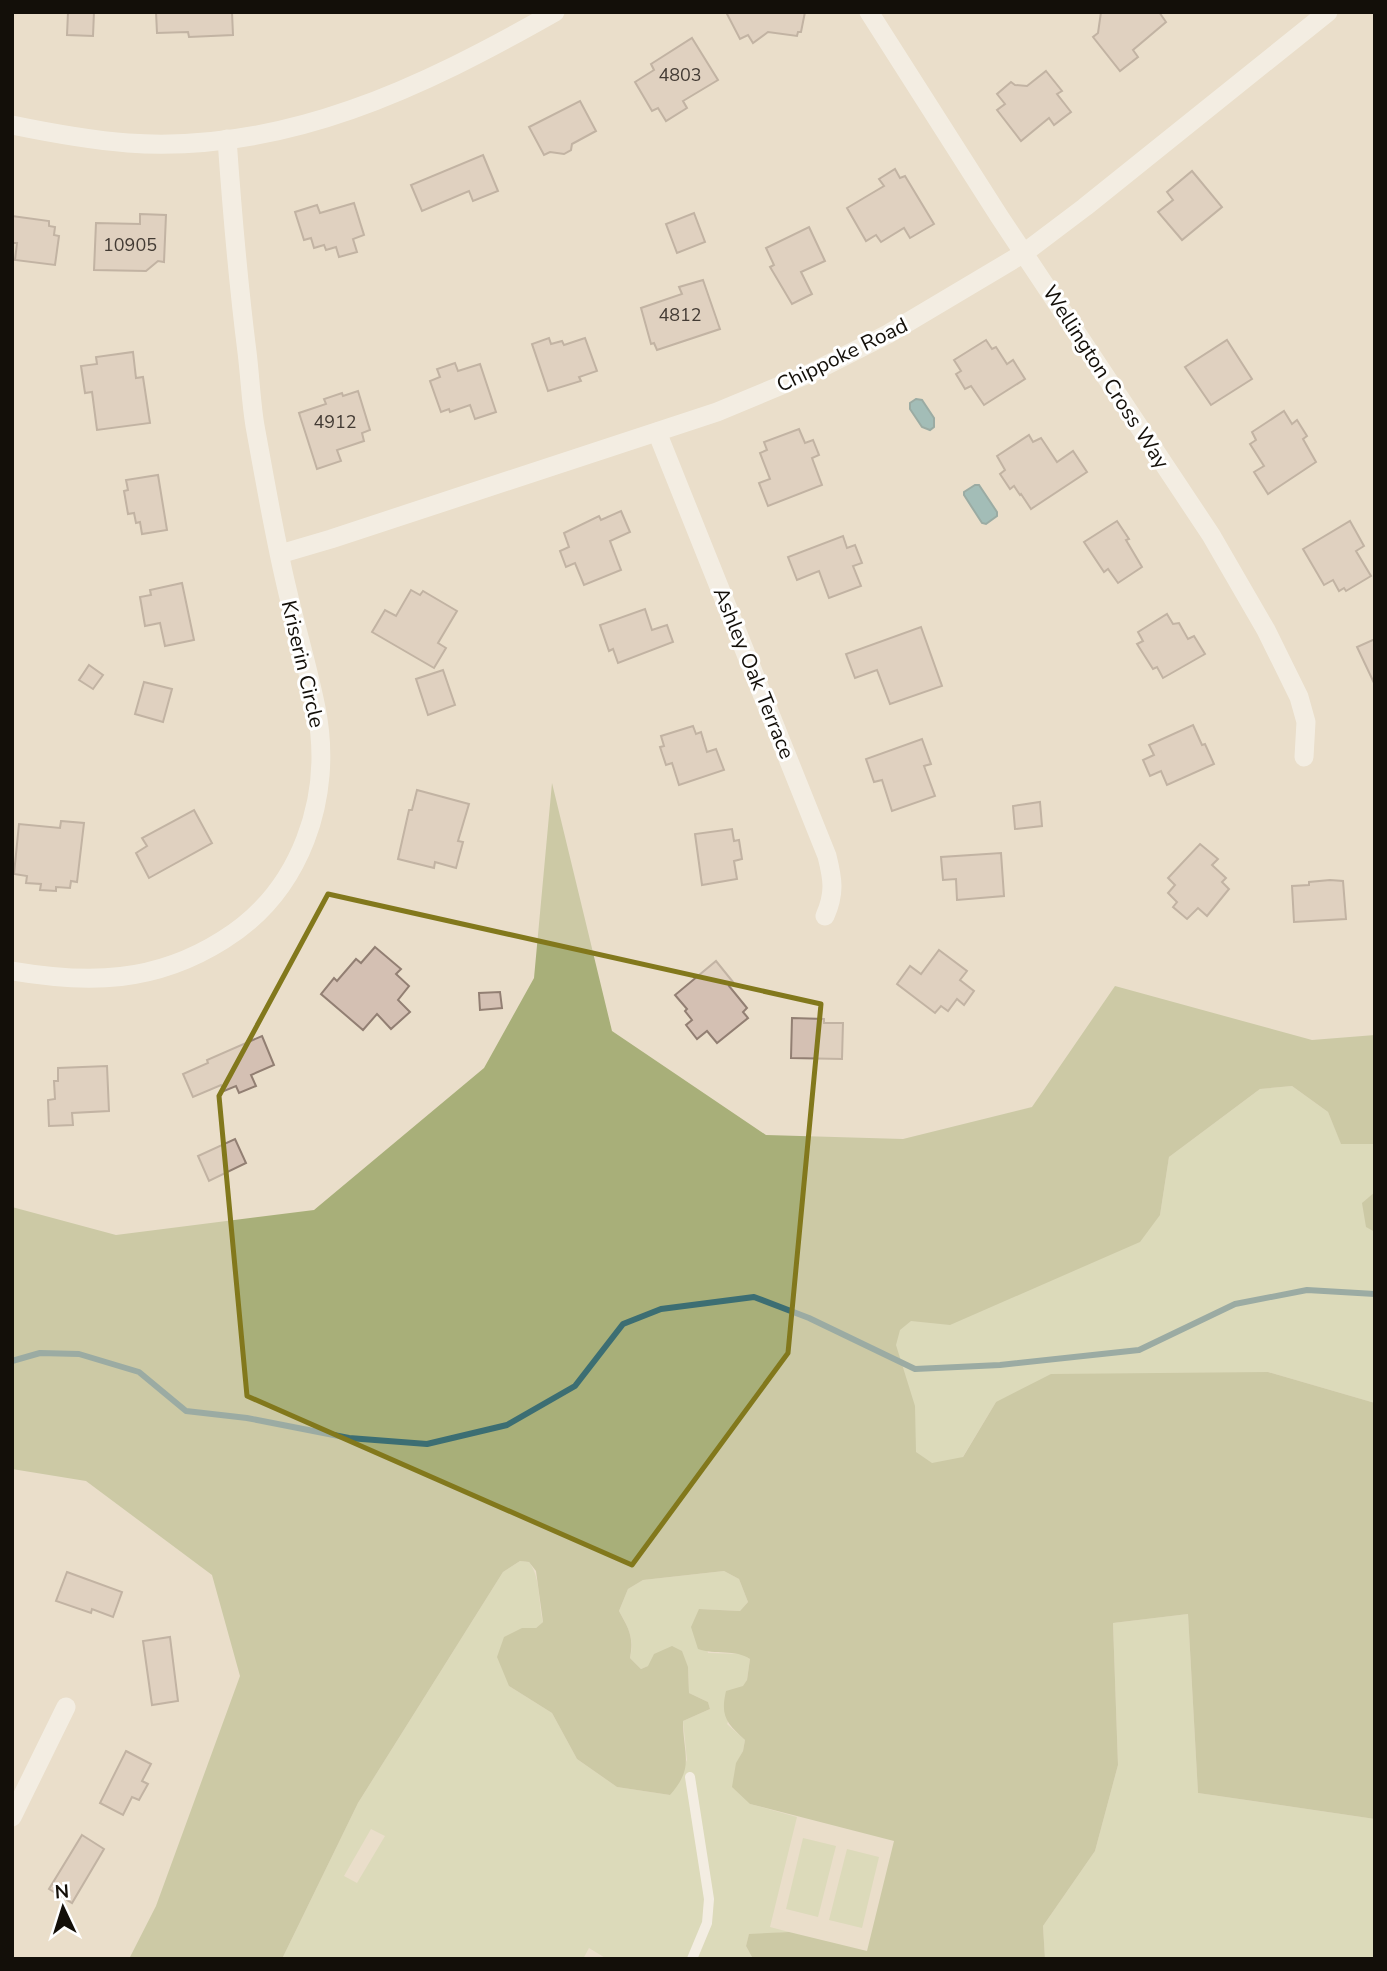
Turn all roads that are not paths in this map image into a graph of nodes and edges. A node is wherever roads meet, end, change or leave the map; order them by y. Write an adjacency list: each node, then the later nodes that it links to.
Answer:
1 (555, 12): 5 (street)
2 (869, 12): 6 (street, Wellington Cross Way)
3 (1328, 12): 6 (street, Chippoke Road)
4 (12, 125): 5 (street)
5 (226, 139): 8 (street, Kriserin Circle)
6 (1024, 253): 7 (street, Chippoke Road); 9 (street, Wellington Cross Way)
7 (657, 432): 8 (street, Chippoke Road); 10 (street, Ashley Oak Terrace)
8 (280, 554): 11 (street, Kriserin Circle)
9 (1304, 757)
10 (825, 916)
11 (12, 971)
12 (66, 1707): 14 (street)
13 (690, 1777): 15 (lane)
14 (12, 1817)
15 (692, 1959)

